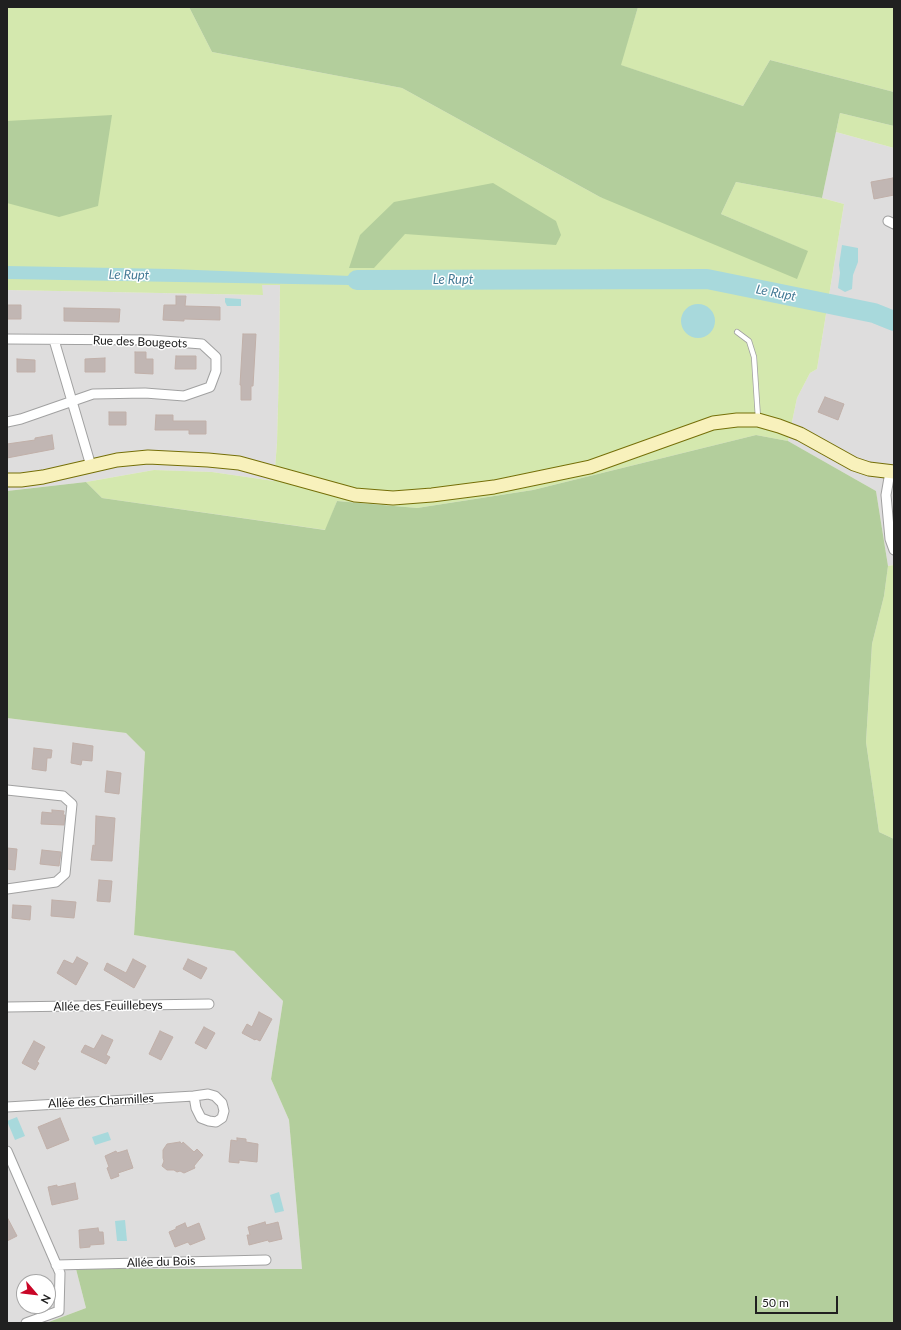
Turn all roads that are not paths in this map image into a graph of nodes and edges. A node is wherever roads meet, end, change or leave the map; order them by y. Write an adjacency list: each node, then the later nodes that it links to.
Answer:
1 (737, 332): 5 (lane)
2 (7, 339): 3 (street, Rue des Bougeots)
3 (54, 340): 4 (street); 4 (street, Rue des Bougeots)
4 (72, 401): 6 (street, Rue des Bougeots); 7 (street)
5 (758, 420): 7 (main road); 8 (main road)
6 (7, 422)
7 (91, 466): 9 (main road)
8 (892, 472): 10 (street)
9 (7, 480)
10 (894, 550)
11 (7, 790): 12 (street)
12 (7, 889)
13 (209, 1004): 14 (street, Allée des Feuillebeys)
14 (7, 1007)
15 (194, 1096): 16 (street, Allée des Charmilles)
16 (7, 1107)
17 (7, 1151): 19 (street)
18 (266, 1260): 19 (street, Allée du Bois)
19 (56, 1266): 20 (street)
20 (26, 1323)

